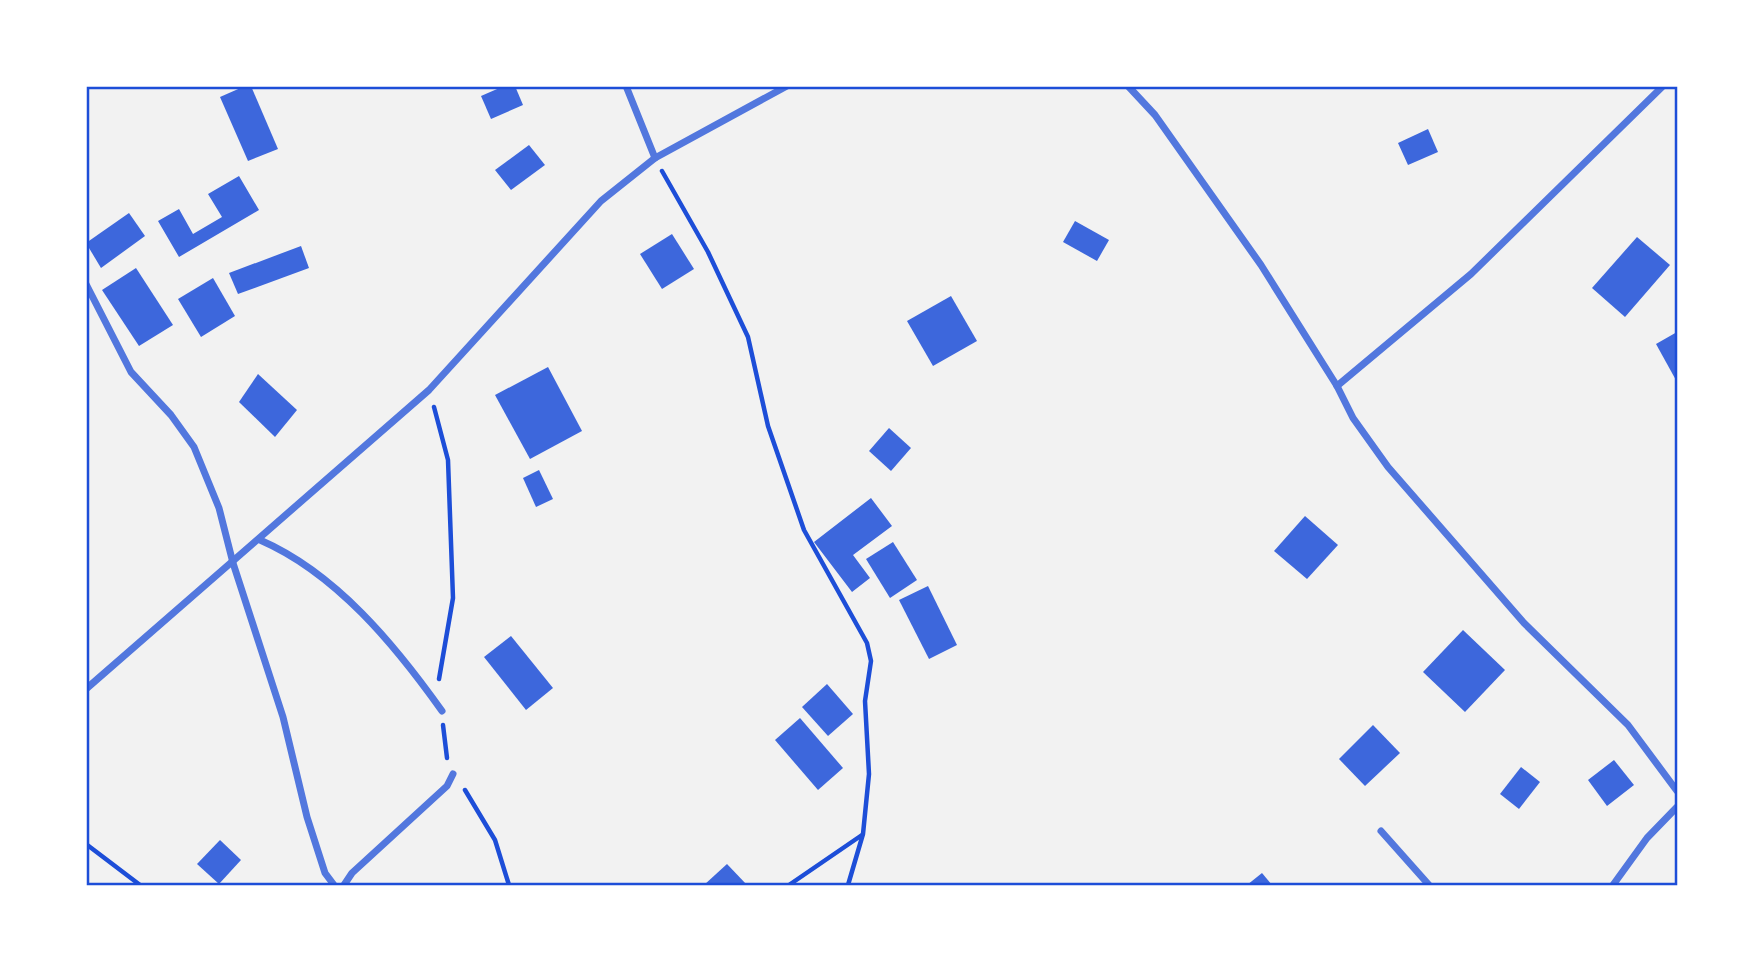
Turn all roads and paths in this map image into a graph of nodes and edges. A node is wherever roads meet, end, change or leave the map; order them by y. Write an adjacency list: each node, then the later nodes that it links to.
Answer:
1 (626, 86): 5 (street)
2 (787, 86): 5 (street)
3 (1128, 86): 7 (street)
4 (1663, 86): 7 (street)
5 (655, 158): 8 (street); 17 (path)
6 (86, 284): 10 (street)
7 (1337, 386): 14 (street)
8 (429, 390): 9 (street); 12 (path)
9 (260, 540): 10 (street); 12 (street)
10 (233, 563): 11 (street); 20 (street)
11 (86, 689)
12 (442, 711): 13 (path)
13 (453, 774): 21 (street); 22 (path)
14 (1677, 792)
15 (1677, 807): 26 (street)
16 (1381, 831): 25 (street)
17 (863, 834): 23 (path); 24 (path)
18 (86, 844): 19 (path)
19 (140, 885)
20 (334, 885)
21 (344, 885)
22 (509, 885)
23 (789, 885)
24 (848, 885)
25 (1429, 885)
26 (1613, 885)

